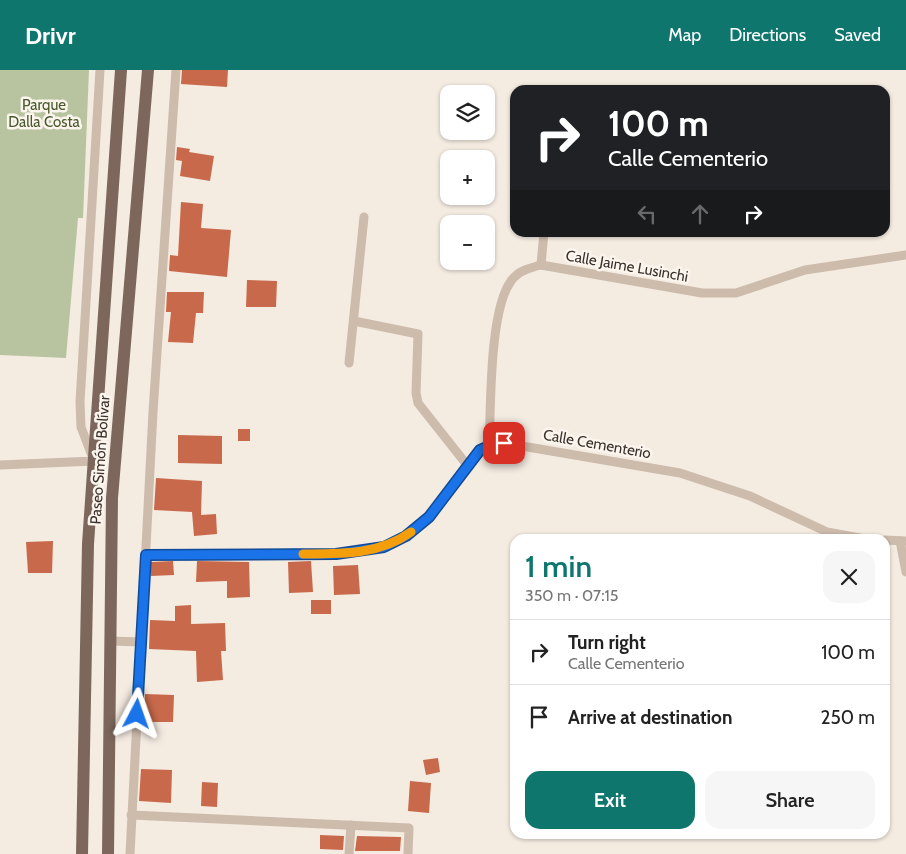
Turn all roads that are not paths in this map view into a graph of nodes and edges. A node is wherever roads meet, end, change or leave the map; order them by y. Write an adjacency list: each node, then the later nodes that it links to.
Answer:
1 (100, 70): 13 (street, Paseo Simón Bolívar)
2 (121, 70): 13 (main road, Paseo Simón Bolívar)
3 (148, 70): 12 (main road, Paseo Simón Bolívar)
4 (176, 70): 19 (street)
5 (364, 217): 9 (street)
6 (544, 237): 8 (street)
7 (906, 255): 8 (street, Calle Jaime Lusinchi)
8 (541, 265): 11 (street)
9 (354, 321): 10 (street); 15 (street)
10 (349, 363)
11 (489, 446): 15 (street); 16 (street, Calle Cementerio)
12 (115, 460): 13 (main road); 21 (main road, Paseo Simón Bolívar)
13 (94, 461): 14 (street); 25 (main road, Paseo Simón Bolívar)
14 (0, 465)
15 (467, 465): 19 (street)
16 (837, 534)
17 (890, 540): 18 (street)
18 (903, 541): 20 (street)
19 (146, 555): 22 (street)
20 (906, 570)
21 (110, 641): 22 (street); 26 (main road, Paseo Simón Bolívar)
22 (141, 642): 23 (street)
23 (131, 815): 24 (street); 27 (street)
24 (351, 825): 28 (street); 29 (street)
25 (82, 854)
26 (108, 854)
27 (130, 854)
28 (349, 854)
29 (408, 854)

